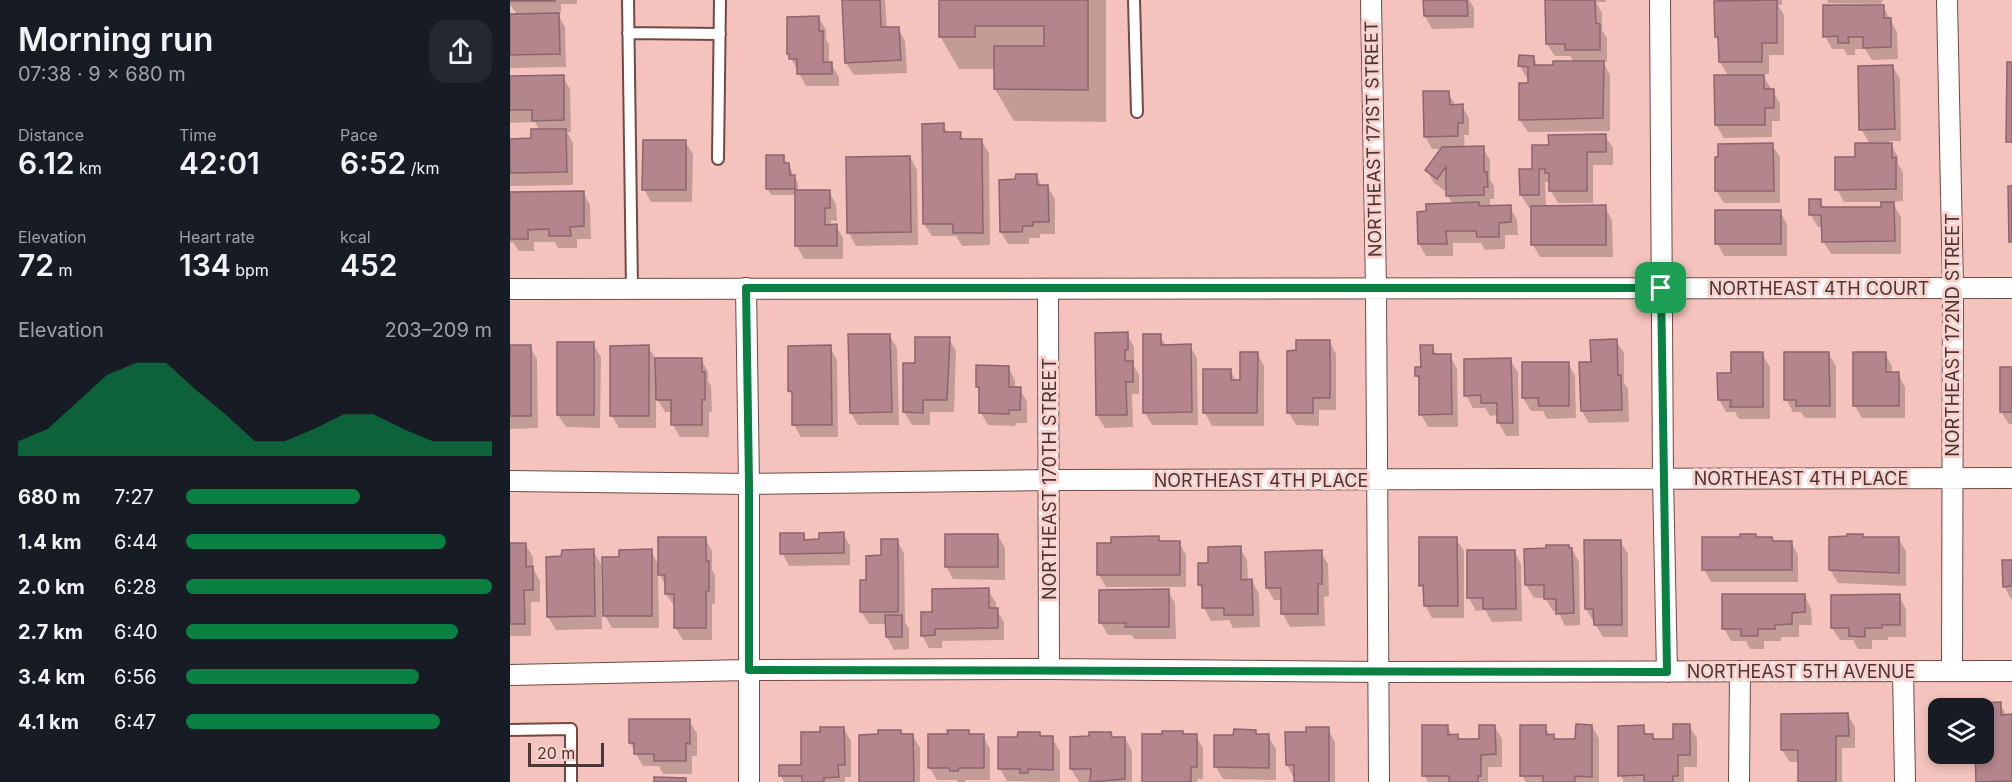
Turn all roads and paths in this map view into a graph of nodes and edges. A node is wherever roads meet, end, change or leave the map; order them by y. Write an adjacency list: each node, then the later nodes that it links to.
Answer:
1 (628, 0): 7 (lane)
2 (720, 0): 8 (lane)
3 (1134, 0): 9 (lane)
4 (1371, 0): 18 (street, NORTHEAST 171ST STREET)
5 (1659, 0): 13 (street)
6 (1947, 0): 14 (street, NORTHEAST 172ND STREET)
7 (628, 33): 8 (lane); 11 (lane)
8 (720, 34): 10 (lane)
9 (1137, 112)
10 (718, 159)
11 (632, 288): 12 (street, NORTHEAST 4TH COURT); 16 (street, NORTHEAST 4TH COURT)
12 (746, 288): 17 (street, NORTHEAST 4TH COURT); 25 (street)
13 (1661, 288): 14 (street, NORTHEAST 4TH COURT); 18 (street, NORTHEAST 4TH COURT); 19 (street)
14 (1953, 288): 15 (street, NORTHEAST 4TH COURT); 20 (street, NORTHEAST 172ND STREET)
15 (2012, 288)
16 (510, 289)
17 (1048, 289): 18 (street, NORTHEAST 4TH COURT); 22 (street, NORTHEAST 170TH STREET)
18 (1376, 289): 23 (street, NORTHEAST 171ST STREET)
19 (1663, 478): 20 (street, NORTHEAST 4TH PLACE); 23 (street, NORTHEAST 4TH PLACE); 32 (street)
20 (1953, 478): 21 (street, NORTHEAST 4TH PLACE); 29 (street, NORTHEAST 172ND STREET)
21 (2012, 478)
22 (1049, 480): 23 (street, NORTHEAST 4TH PLACE); 25 (street, NORTHEAST 4TH PLACE); 26 (street, NORTHEAST 170TH STREET)
23 (1377, 480): 31 (street, NORTHEAST 171ST STREET)
24 (510, 481): 25 (street, NORTHEAST 4TH PLACE)
25 (749, 484): 27 (street)
26 (1049, 669): 27 (street, NORTHEAST 5TH AVENUE); 31 (street, NORTHEAST 5TH AVENUE)
27 (749, 670): 34 (street, NORTHEAST 5TH AVENUE); 37 (street)
28 (1903, 671): 29 (street, NORTHEAST 5TH AVENUE); 33 (street, NORTHEAST 5TH AVENUE); 40 (street)
29 (1952, 671): 30 (street, NORTHEAST 5TH AVENUE)
30 (2012, 671)
31 (1379, 672): 32 (street, NORTHEAST 5TH AVENUE); 38 (street, NORTHEAST 171ST STREET)
32 (1667, 672): 33 (street, NORTHEAST 5TH AVENUE)
33 (1740, 672): 39 (street)
34 (510, 675)
35 (510, 730): 36 (lane)
36 (571, 782)
37 (749, 782)
38 (1379, 782)
39 (1739, 782)
40 (1905, 782)

